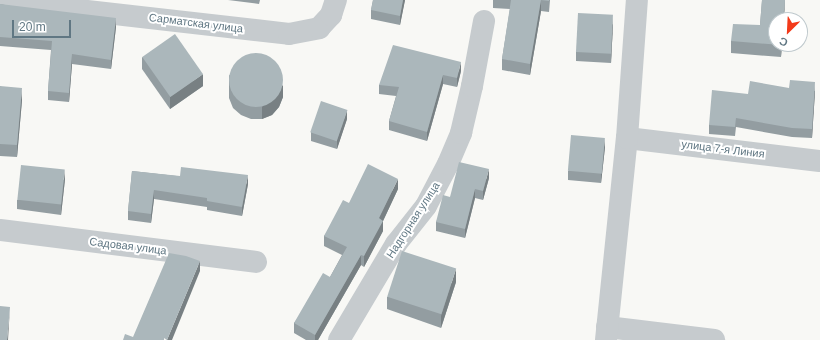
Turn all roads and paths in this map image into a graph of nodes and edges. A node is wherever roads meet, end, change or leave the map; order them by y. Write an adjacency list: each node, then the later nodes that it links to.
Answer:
1 (336, 0): 3 (street, Сарматская улица)
2 (637, 0): 5 (street)
3 (0, 1)
4 (484, 21): 10 (street, Надгорная улица)
5 (627, 138): 6 (street, улица 7-я Линия); 9 (street)
6 (820, 161)
7 (0, 230): 8 (street, Садовая улица)
8 (256, 262)
9 (606, 333): 11 (street)
10 (338, 340)
11 (714, 340)

